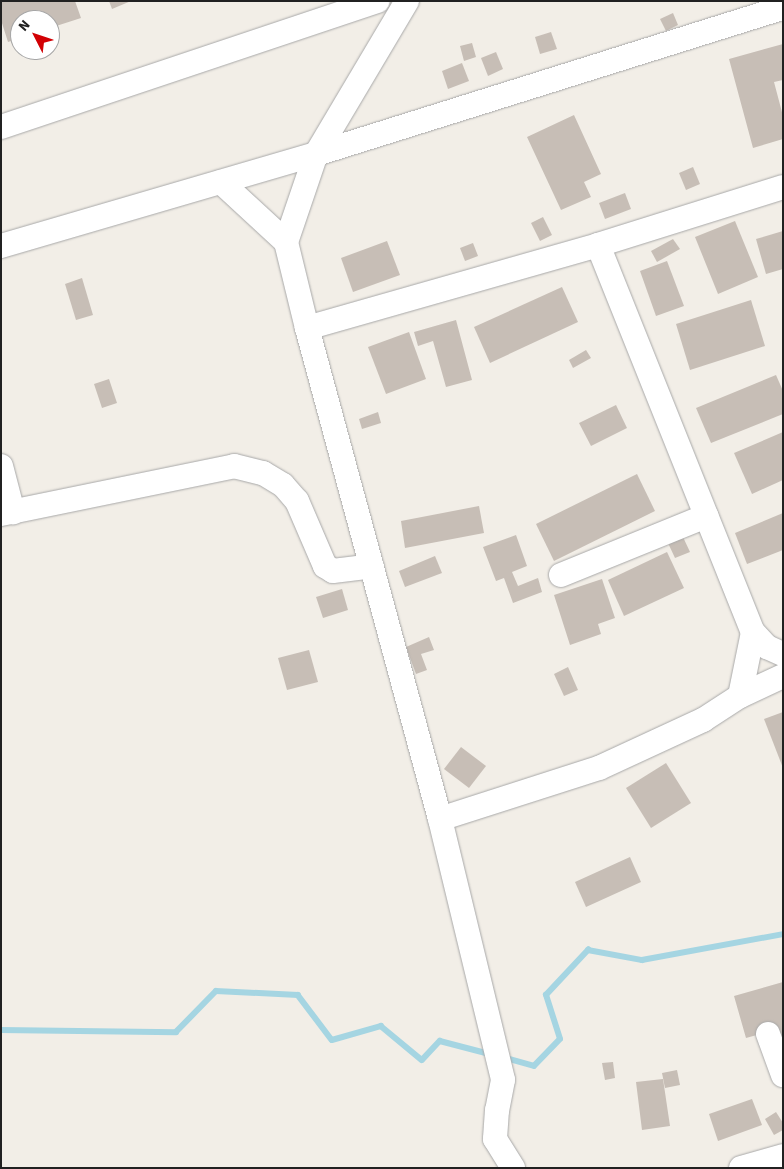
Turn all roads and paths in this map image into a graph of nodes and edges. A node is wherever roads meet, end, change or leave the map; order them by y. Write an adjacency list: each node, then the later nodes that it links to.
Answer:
1 (378, 1): 4 (street)
2 (408, 1): 5 (street)
3 (783, 8): 5 (street)
4 (1, 127)
5 (316, 154): 6 (street); 8 (street)
6 (221, 182): 8 (street); 10 (street)
7 (783, 187): 9 (street)
8 (286, 242): 11 (street)
9 (598, 245): 11 (street); 14 (street)
10 (1, 246)
11 (307, 328): 15 (street)
12 (1, 466): 13 (street)
13 (7, 513): 15 (street)
14 (706, 516): 16 (street); 17 (street)
15 (372, 566): 21 (street)
16 (562, 575)
17 (753, 632): 18 (street); 20 (street)
18 (783, 654)
19 (783, 676): 20 (street)
20 (740, 696): 21 (street)
21 (440, 819): 25 (street)
22 (768, 1034): 23 (street)
23 (783, 1075)
24 (783, 1156): 26 (street)
25 (513, 1168)
26 (741, 1168)

